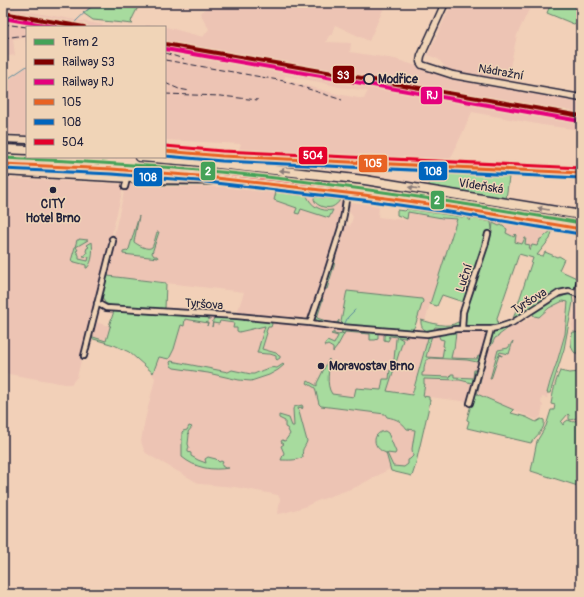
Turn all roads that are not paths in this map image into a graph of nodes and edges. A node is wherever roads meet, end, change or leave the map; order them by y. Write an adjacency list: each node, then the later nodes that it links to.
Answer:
1 (445, 3): 2 (street, Nádražní)
2 (581, 98)
3 (3, 139): 4 (street)
4 (26, 140)
5 (3, 149): 6 (highway)
6 (26, 150)
7 (166, 151): 11 (street)
8 (152, 158): 16 (highway, Vídeňská, one-way to 8)
9 (3, 164): 13 (highway)
10 (3, 172): 12 (street)
11 (581, 173)
12 (127, 179): 13 (street); 14 (street)
13 (241, 181): 15 (highway)
14 (125, 188)
15 (347, 193): 17 (highway); 23 (street)
16 (581, 215)
17 (581, 229)
18 (488, 234): 24 (street, Luční)
19 (112, 239): 22 (street)
20 (581, 275): 21 (street, Tyršova)
21 (579, 294): 25 (street, Tyršova)
22 (97, 303): 23 (street, Tyršova); 26 (street)
23 (310, 323): 24 (street, Tyršova)
24 (462, 329): 25 (street, Tyršova)
25 (491, 329): 27 (street)
26 (84, 356)
27 (470, 403)

